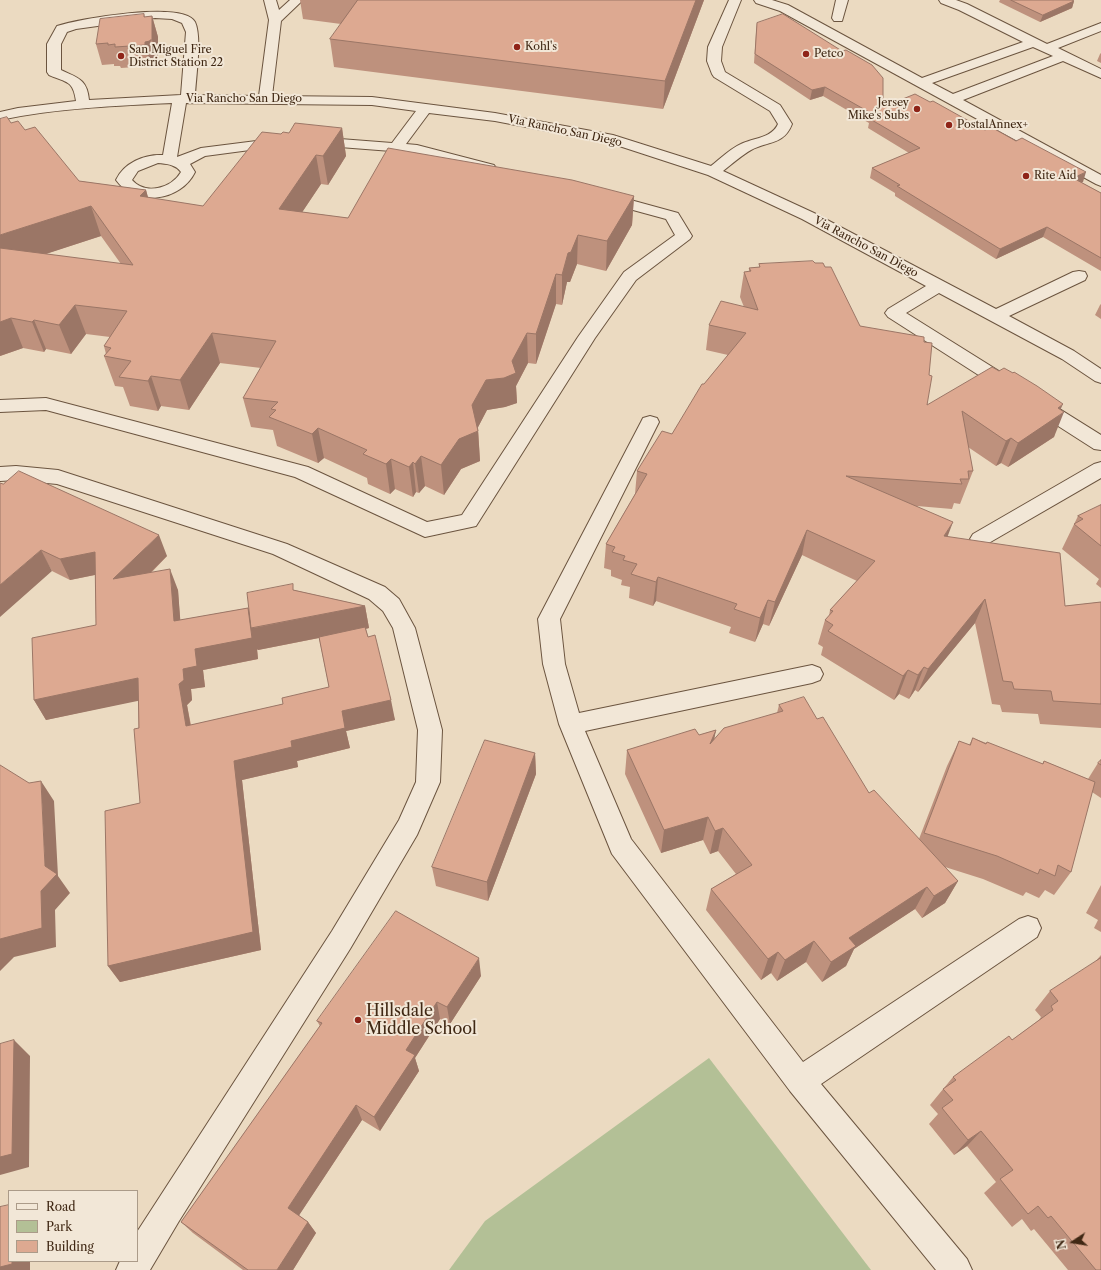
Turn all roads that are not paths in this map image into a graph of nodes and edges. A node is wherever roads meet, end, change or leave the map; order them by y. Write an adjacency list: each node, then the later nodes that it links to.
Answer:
1 (270, 0): 8 (street)
2 (297, 0): 8 (street)
3 (735, 0): 23 (street)
4 (760, 0): 14 (street)
5 (842, 0): 7 (street)
6 (949, 0): 10 (street)
7 (838, 18)
8 (274, 20): 16 (street)
9 (1101, 28): 11 (street)
10 (1034, 42): 11 (street); 14 (street)
11 (1047, 48): 12 (street)
12 (1064, 56): 13 (street); 17 (street)
13 (1101, 74)
14 (920, 83): 17 (street)
15 (184, 98): 16 (street, Via Rancho San Diego); 18 (street, Via Rancho San Diego); 18 (street); 21 (street)
16 (265, 99): 19 (street, Via Rancho San Diego)
17 (951, 100): 24 (street)
18 (83, 105): 20 (street, Via Rancho San Diego)
19 (425, 108): 21 (street); 23 (street, Via Rancho San Diego)
20 (0, 116)
21 (396, 148): 22 (street)
22 (502, 172)
23 (713, 172): 27 (street, Via Rancho San Diego)
24 (1101, 181)
25 (595, 196): 30 (street)
26 (1079, 276): 28 (street)
27 (938, 286): 28 (street, Via Rancho San Diego); 32 (street)
28 (996, 316): 29 (street, Via Rancho San Diego)
29 (1101, 377)
30 (0, 406)
31 (650, 422): 37 (street)
32 (1101, 444)
33 (1101, 469): 35 (street)
34 (0, 474): 40 (street)
35 (980, 539)
36 (812, 674): 37 (street)
37 (571, 724): 39 (street)
38 (1028, 928): 39 (street)
39 (800, 1081): 41 (street)
40 (138, 1260)
41 (956, 1270)

